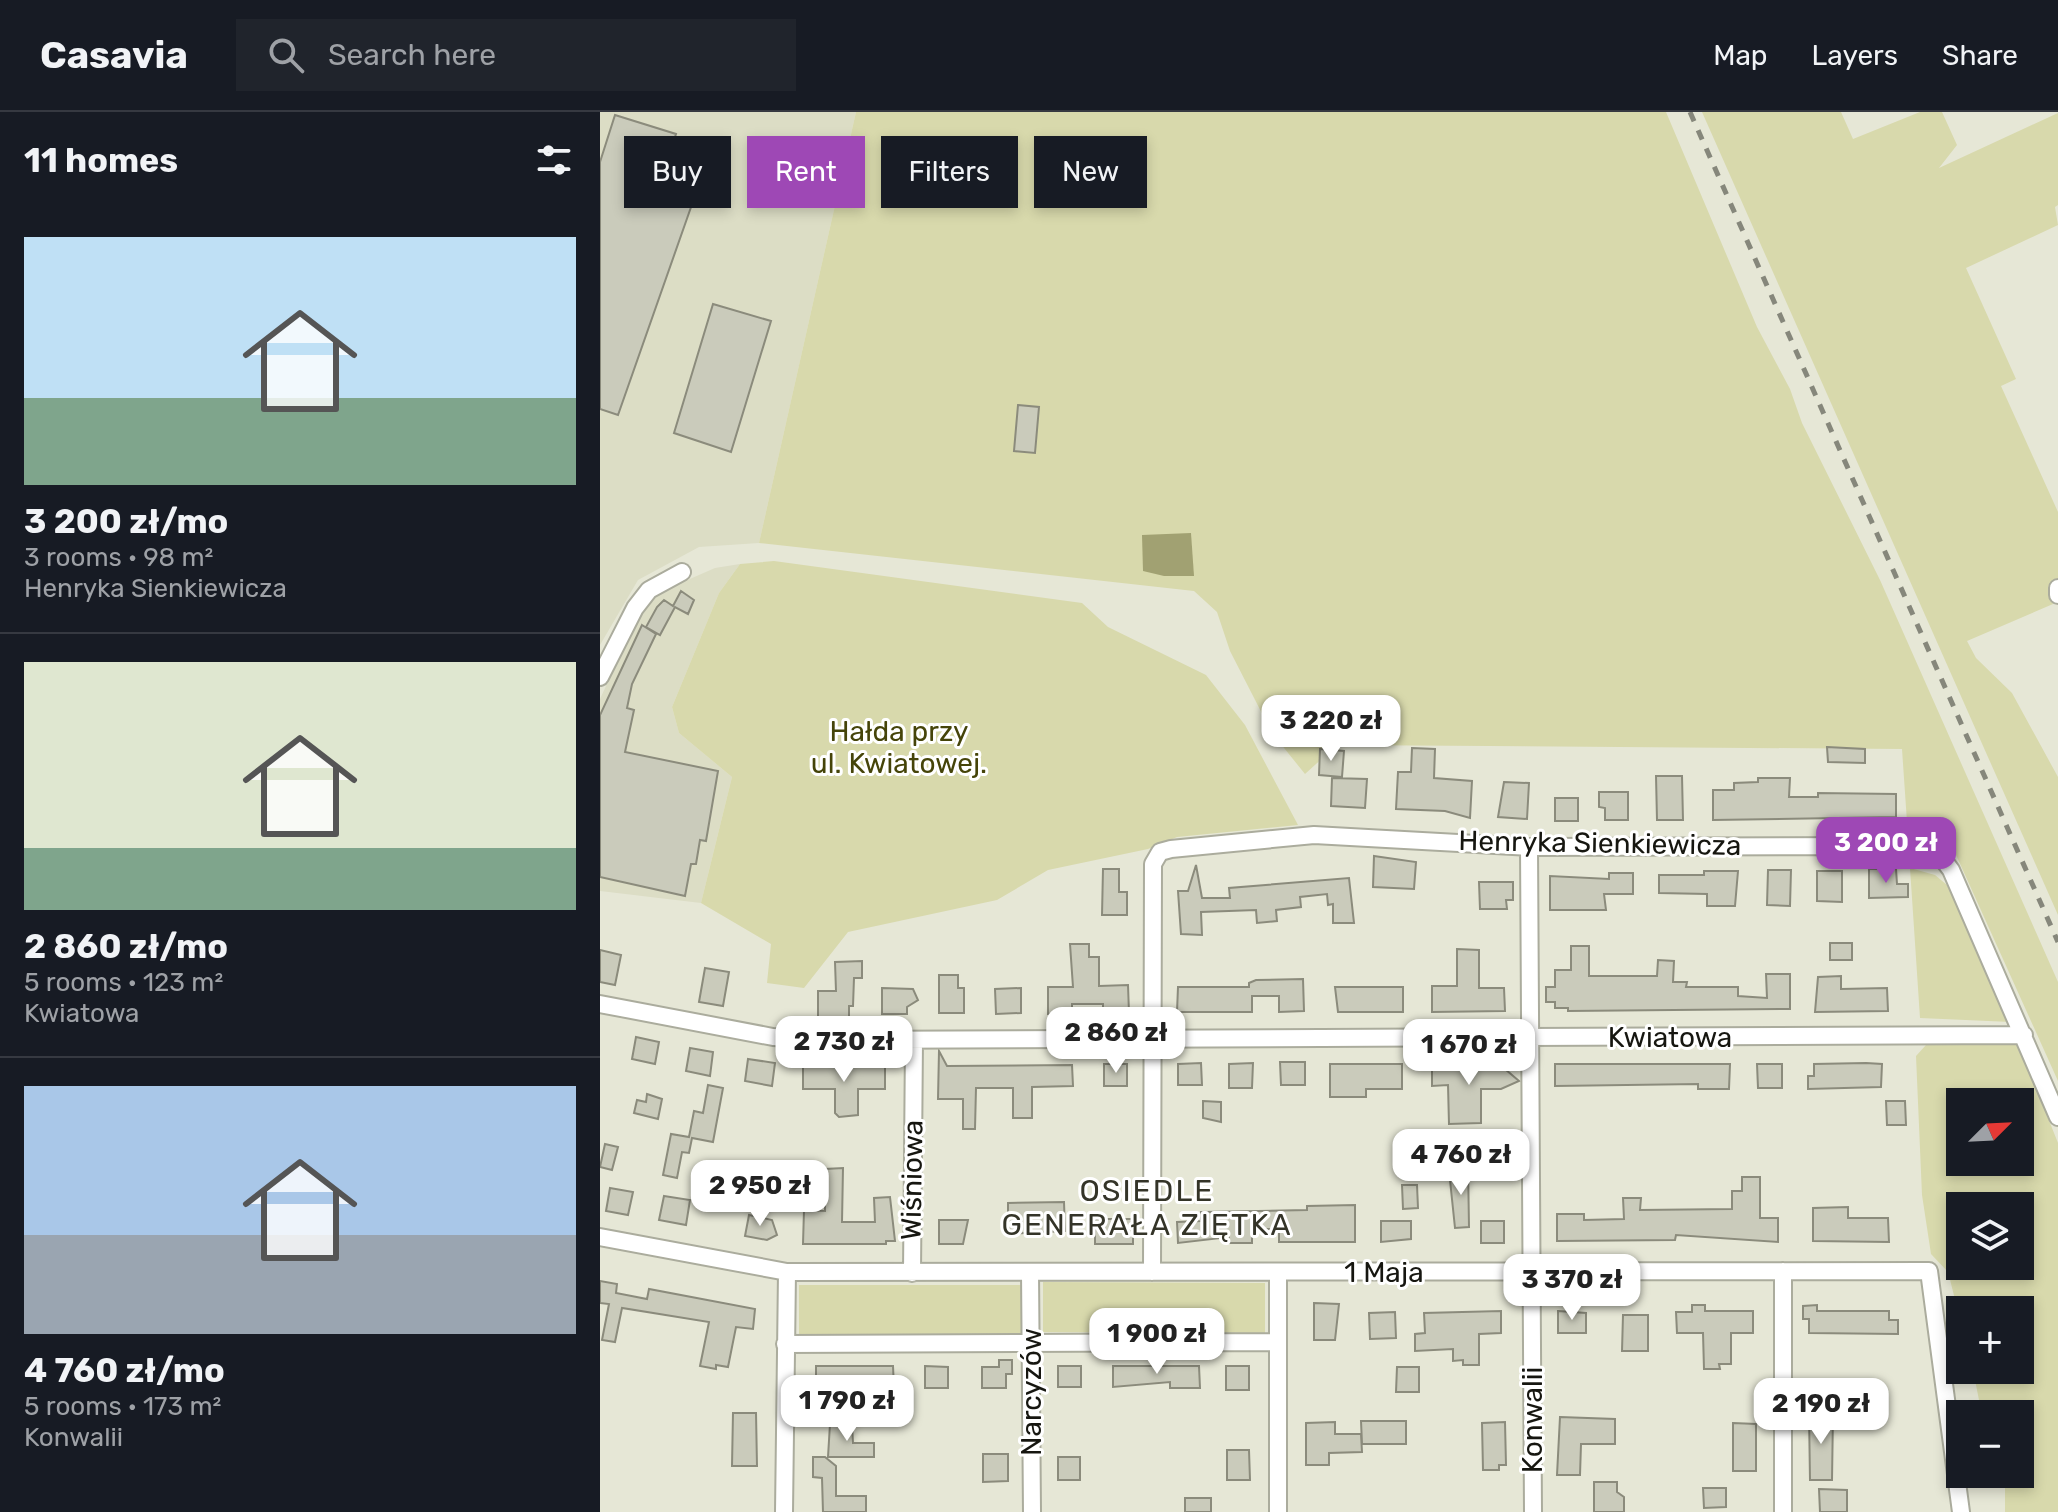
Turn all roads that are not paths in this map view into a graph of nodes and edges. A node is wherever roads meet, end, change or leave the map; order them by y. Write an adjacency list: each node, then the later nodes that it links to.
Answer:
1 (682, 572): 4 (street)
2 (2058, 588): 3 (street)
3 (2058, 595)
4 (600, 677)
5 (1529, 847): 7 (street, Henryka Sienkiewicza); 8 (street, Konwalii); 9 (street, Henryka Sienkiewicza)
6 (600, 1004): 10 (street, Kwiatowa)
7 (2024, 1035): 8 (street, Kwiatowa); 11 (street, Henryka Sienkiewicza)
8 (1529, 1038): 9 (street, Kwiatowa); 17 (street, Konwalii)
9 (1152, 1039): 10 (street, Kwiatowa); 16 (street)
10 (914, 1040): 18 (street, Wiśniowa)
11 (2058, 1117)
12 (600, 1237): 14 (street, 1 Maja)
13 (1783, 1271): 17 (street, 1 Maja); 27 (street); 28 (street, 1 Maja)
14 (787, 1272): 18 (street, 1 Maja); 22 (street)
15 (1030, 1272): 16 (street, 1 Maja); 18 (street, 1 Maja); 20 (street, Narcyzów)
16 (1152, 1272): 19 (street, 1 Maja)
17 (1531, 1272): 19 (street, 1 Maja); 26 (street, Konwalii)
18 (912, 1273)
19 (1278, 1273): 21 (street)
20 (1031, 1340): 21 (street); 22 (street); 24 (street, Narcyzów)
21 (1278, 1342): 25 (street)
22 (785, 1344): 23 (street)
23 (784, 1512)
24 (1032, 1512)
25 (1278, 1512)
26 (1533, 1512)
27 (1783, 1512)
28 (1961, 1512)

